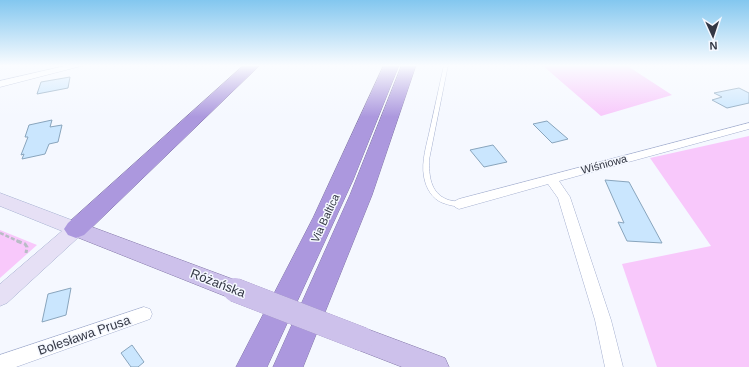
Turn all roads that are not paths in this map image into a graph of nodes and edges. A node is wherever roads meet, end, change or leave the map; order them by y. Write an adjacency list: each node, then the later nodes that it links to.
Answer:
1 (235, 82): 11 (highway)
2 (378, 82): 6 (highway)
3 (385, 82): 6 (highway, Via Baltica)
4 (403, 82): 16 (highway)
5 (442, 82): 10 (lane)
6 (379, 98): 15 (highway, Via Baltica)
7 (749, 126): 8 (street, Wiśniowa)
8 (552, 178): 10 (street, Wiśniowa); 18 (street)
9 (0, 199): 11 (street, Różańska)
10 (459, 204)
11 (76, 229): 12 (street); 17 (main road, Różańska, bridge)
12 (0, 297)
13 (144, 314): 14 (street, Bolesława Prusa)
14 (0, 364)
15 (251, 367)
16 (288, 367)
17 (436, 367)
18 (614, 367)

